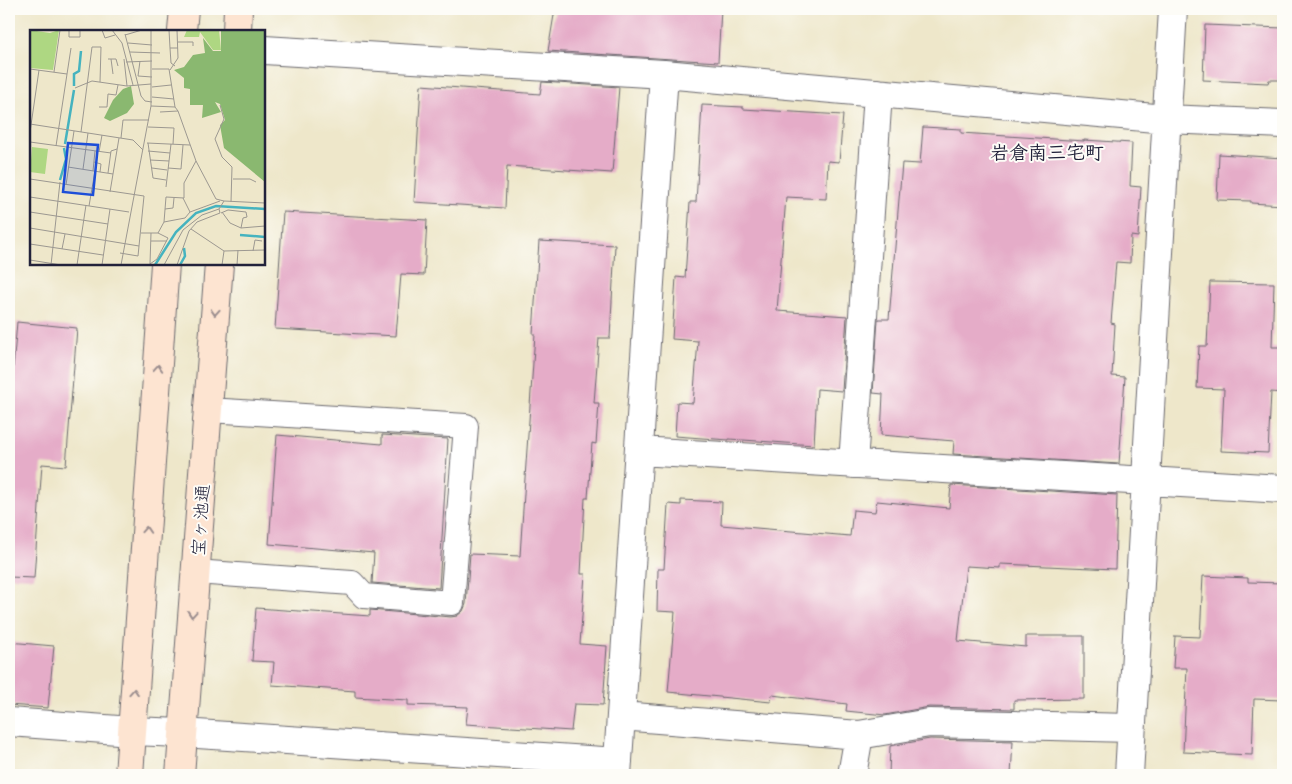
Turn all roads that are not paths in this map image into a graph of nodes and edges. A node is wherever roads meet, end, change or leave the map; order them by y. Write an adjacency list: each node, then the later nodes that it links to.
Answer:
1 (184, 9): 4 (street)
2 (238, 9): 5 (street)
3 (1173, 9): 9 (street)
4 (182, 30)
5 (237, 30)
6 (265, 50): 7 (street)
7 (664, 74): 8 (street); 14 (street)
8 (878, 92): 9 (street); 15 (street)
9 (1166, 119): 10 (street); 16 (street)
10 (1283, 124)
11 (165, 265): 22 (street, one-way to 11)
12 (219, 265): 13 (street, 宝ヶ池通, one-way to 13)
13 (208, 410): 18 (street, 宝ヶ池通); 18 (lane)
14 (638, 451): 15 (street); 19 (street)
15 (854, 464): 16 (street)
16 (1145, 481): 17 (street); 21 (street)
17 (1283, 489)
18 (196, 572): 23 (street, 宝ヶ池通, one-way to 23)
19 (621, 716): 24 (street); 25 (street)
20 (9, 722): 22 (street)
21 (1131, 728): 24 (street); 29 (street)
22 (132, 731): 23 (street); 26 (street)
23 (182, 733): 25 (street); 27 (street, 宝ヶ池通)
24 (860, 735): 28 (street)
25 (618, 769)
26 (129, 775)
27 (180, 775)
28 (852, 775)
29 (1129, 775)

